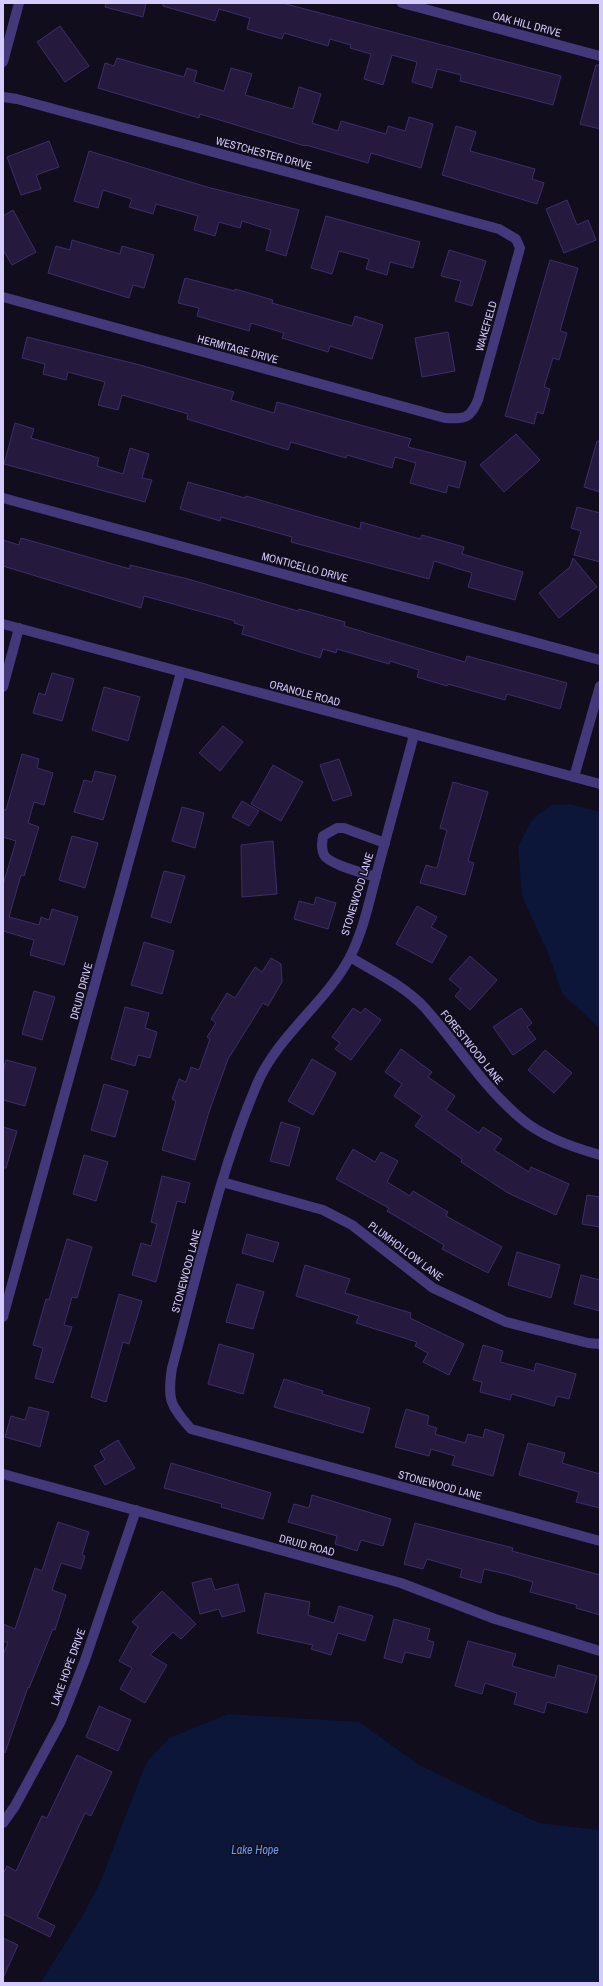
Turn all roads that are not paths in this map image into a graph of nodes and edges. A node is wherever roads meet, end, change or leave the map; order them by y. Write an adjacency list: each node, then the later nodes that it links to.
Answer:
1 (19, 3): 4 (street)
2 (402, 3): 3 (street, OAK HILL DRIVE)
3 (600, 56)
4 (3, 62)
5 (3, 97): 6 (street, WESTCHESTER DRIVE)
6 (516, 239): 8 (street, WAKEFIELD)
7 (3, 297): 8 (street, HERMITAGE DRIVE)
8 (468, 417)
9 (3, 498): 12 (street, MONTICELLO DRIVE)
10 (3, 624): 11 (street, ORANOLE ROAD)
11 (19, 628): 13 (street, ORANOLE ROAD); 15 (street)
12 (600, 660)
13 (182, 672): 16 (street, ORANOLE ROAD); 24 (street, DRUID DRIVE)
14 (600, 686): 17 (street)
15 (3, 687)
16 (414, 735): 17 (street, ORANOLE ROAD); 19 (street, STONEWOOD LANE)
17 (574, 777): 18 (street, ORANOLE ROAD)
18 (600, 784)
19 (385, 843): 20 (street, STONEWOOD LANE); 20 (street)
20 (376, 878): 21 (street, STONEWOOD LANE)
21 (350, 957): 22 (street, FORESTWOOD LANE); 23 (street, STONEWOOD LANE)
22 (600, 1155)
23 (222, 1182): 25 (street, PLUMHOLLOW LANE); 28 (street, STONEWOOD LANE)
24 (3, 1317)
25 (600, 1344)
26 (3, 1474): 27 (street, DRUID ROAD)
27 (136, 1510): 29 (street, DRUID ROAD); 30 (street, LAKE HOPE DRIVE)
28 (600, 1541)
29 (600, 1651)
30 (3, 1823)

